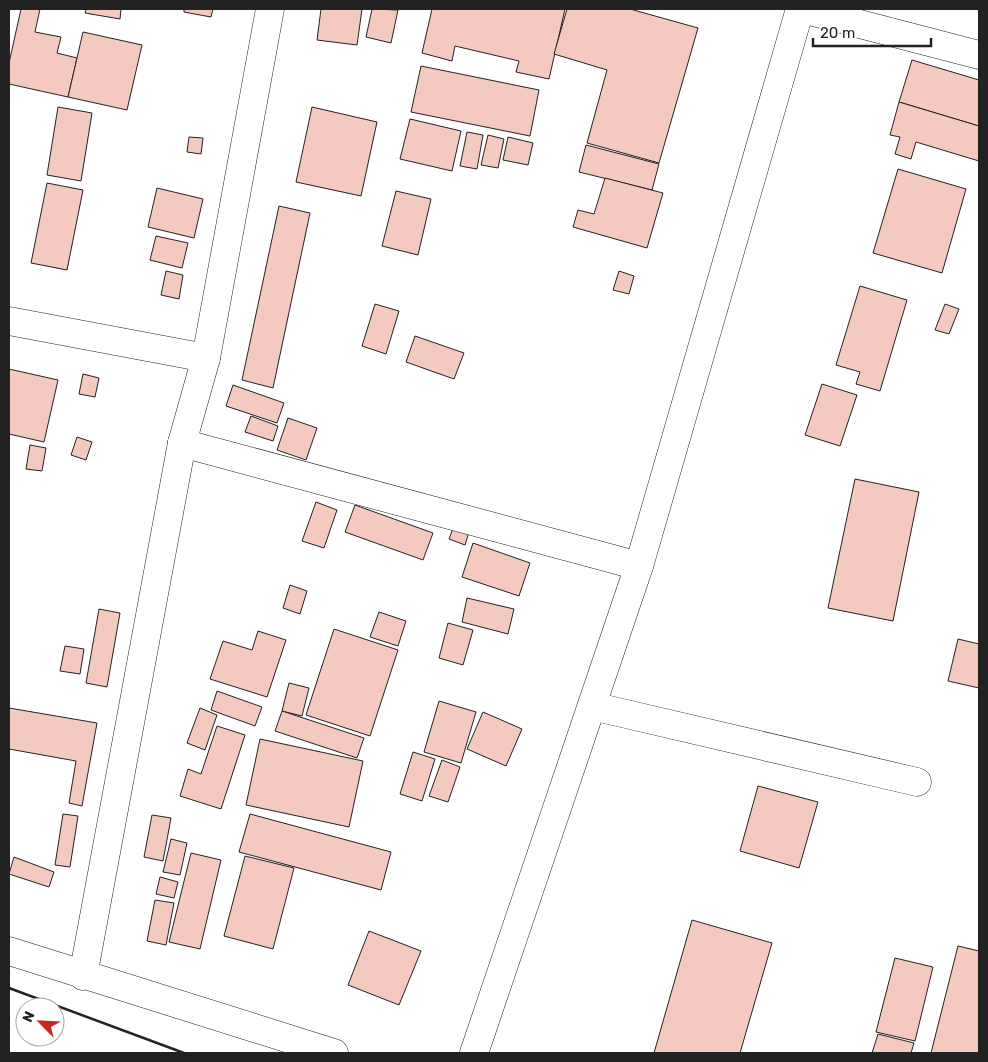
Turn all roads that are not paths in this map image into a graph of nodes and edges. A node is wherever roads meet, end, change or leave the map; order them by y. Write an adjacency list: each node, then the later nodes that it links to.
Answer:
1 (270, 9): 5 (street)
2 (801, 9): 3 (street); 7 (street)
3 (979, 55)
4 (9, 321): 5 (street)
5 (206, 358): 6 (street)
6 (182, 443): 7 (street); 11 (street)
7 (639, 566): 8 (street)
8 (592, 706): 9 (street); 13 (street)
9 (917, 782)
10 (9, 951): 11 (street)
11 (83, 976): 12 (street)
12 (334, 1053)
13 (474, 1053)

